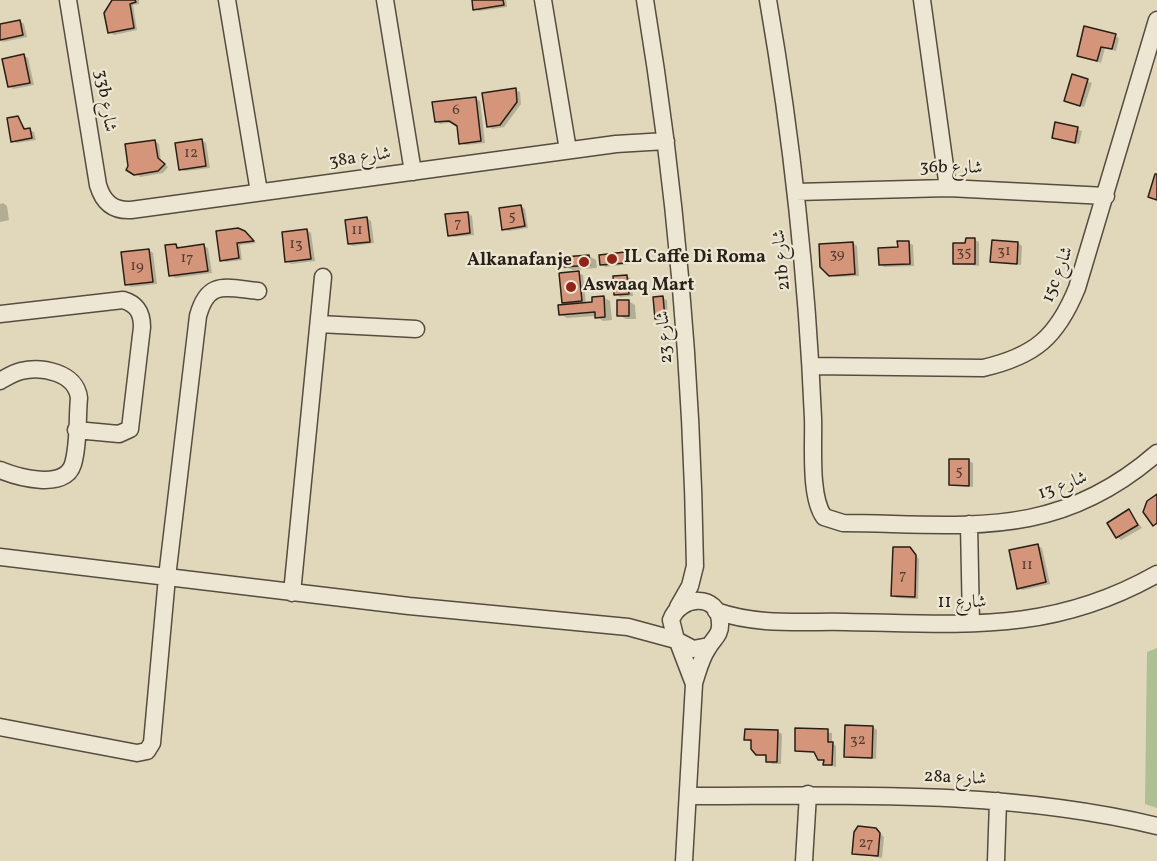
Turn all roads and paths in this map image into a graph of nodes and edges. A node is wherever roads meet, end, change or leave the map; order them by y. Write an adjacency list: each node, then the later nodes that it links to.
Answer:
1 (68, 0): 16 (street, 33b شارع)
2 (227, 0): 13 (street)
3 (385, 0): 11 (street)
4 (543, 0): 10 (street)
5 (645, 0): 9 (street, شارع 23)
6 (768, 0): 14 (street, 21b شارع)
7 (922, 0): 12 (street)
8 (1157, 20): 15 (street, 15c شارع)
9 (665, 136): 10 (street, 38a شارع); 30 (street, شارع 23)
10 (568, 150): 11 (street, 38a شارع)
11 (413, 171): 13 (street, 38a شارع)
12 (948, 188): 14 (street, 36b شارع); 15 (street, 36b شارع)
13 (259, 192): 16 (street, 38a شارع)
14 (796, 192): 22 (street, 21b شارع)
15 (1106, 196): 22 (street, 15c شارع)
16 (110, 205)
17 (323, 277): 20 (street)
18 (258, 291): 32 (street)
19 (0, 314): 24 (street)
20 (319, 324): 21 (street); 33 (street)
21 (416, 329)
22 (811, 366): 27 (street, 21b شارع)
23 (0, 381): 24 (street)
24 (76, 430): 26 (street)
25 (1157, 453): 28 (street, شارع 13)
26 (0, 470)
27 (824, 517): 28 (street, شارع 13)
28 (969, 524): 37 (street)
29 (0, 556): 32 (street)
30 (695, 566): 34 (street, شارع 23); 35 (street, شارع 23)
31 (1157, 574): 37 (street, شارع 11)
32 (167, 577): 33 (street); 42 (street)
33 (292, 592): 38 (street)
34 (712, 607): 35 (street); 36 (street, شارع 11); 40 (street)
35 (676, 610): 38 (street); 39 (street)
36 (758, 621): 37 (street, شارع 11); 40 (street, شارع 11)
37 (966, 624)
38 (628, 627): 39 (street)
39 (677, 641): 40 (street); 41 (street)
40 (713, 641): 41 (street)
41 (694, 684): 43 (street)
42 (0, 727)
43 (688, 791): 44 (street, 28a شارع); 47 (street)
44 (808, 795): 45 (street, 28a شارع); 48 (street)
45 (998, 801): 46 (street, 28a شارع); 49 (street)
46 (1157, 826)
47 (684, 861)
48 (804, 861)
49 (996, 861)

